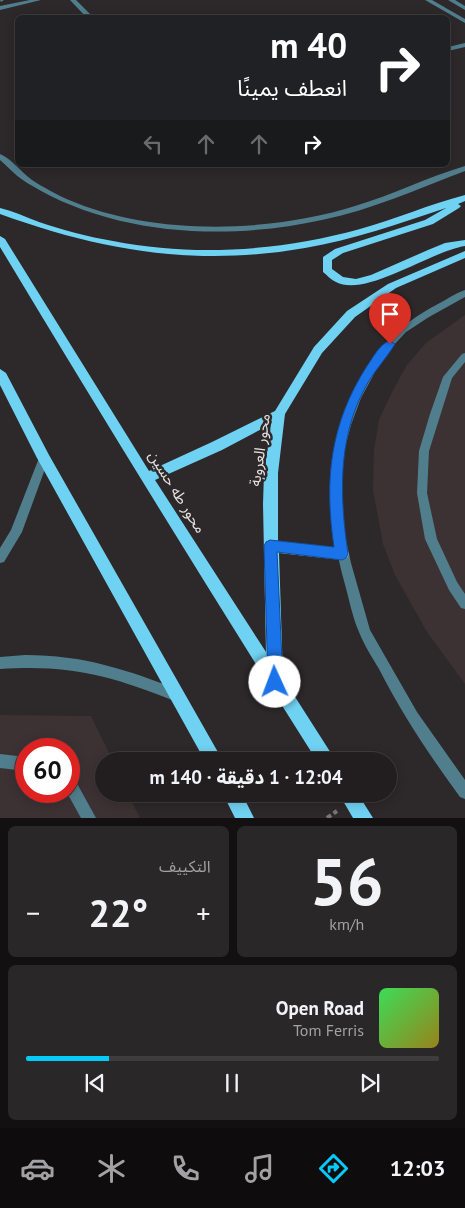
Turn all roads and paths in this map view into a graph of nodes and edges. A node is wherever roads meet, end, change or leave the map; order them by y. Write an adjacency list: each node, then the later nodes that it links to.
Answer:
1 (38, 0): 5 (street)
2 (73, 0): 7 (street)
3 (428, 0): 8 (street)
4 (451, 0): 6 (street)
5 (0, 8)
6 (465, 8)
7 (88, 15)
8 (465, 21)
9 (465, 45): 10 (street)
10 (450, 49)
11 (0, 156): 12 (street)
12 (465, 168)
13 (464, 199): 14 (main road); 16 (main road)
14 (0, 211)
15 (0, 239): 23 (main road, محور طه حسين)
16 (465, 243)
17 (465, 254): 21 (main road, محور العروبة)
18 (465, 293): 25 (street)
19 (465, 356): 27 (street)
20 (0, 373): 22 (main road)
21 (279, 414): 23 (main road); 24 (main road, محور العروبة)
22 (44, 458): 26 (street); 30 (main road)
23 (146, 478): 29 (main road, محور طه حسين)
24 (270, 546): 25 (main road); 29 (main road, محور العروبة)
25 (342, 554): 35 (street)
26 (0, 558)
27 (465, 604)
28 (0, 663): 30 (street)
29 (275, 682): 32 (main road, محور طه حسين)
30 (177, 696): 31 (main road)
31 (209, 752)
32 (321, 752)
33 (0, 761): 34 (street)
34 (15, 763)
35 (465, 792)
36 (80, 802): 39 (street)
37 (236, 802): 40 (main road)
38 (353, 802): 41 (main road)
39 (89, 818)
40 (245, 818)
41 (364, 818)

